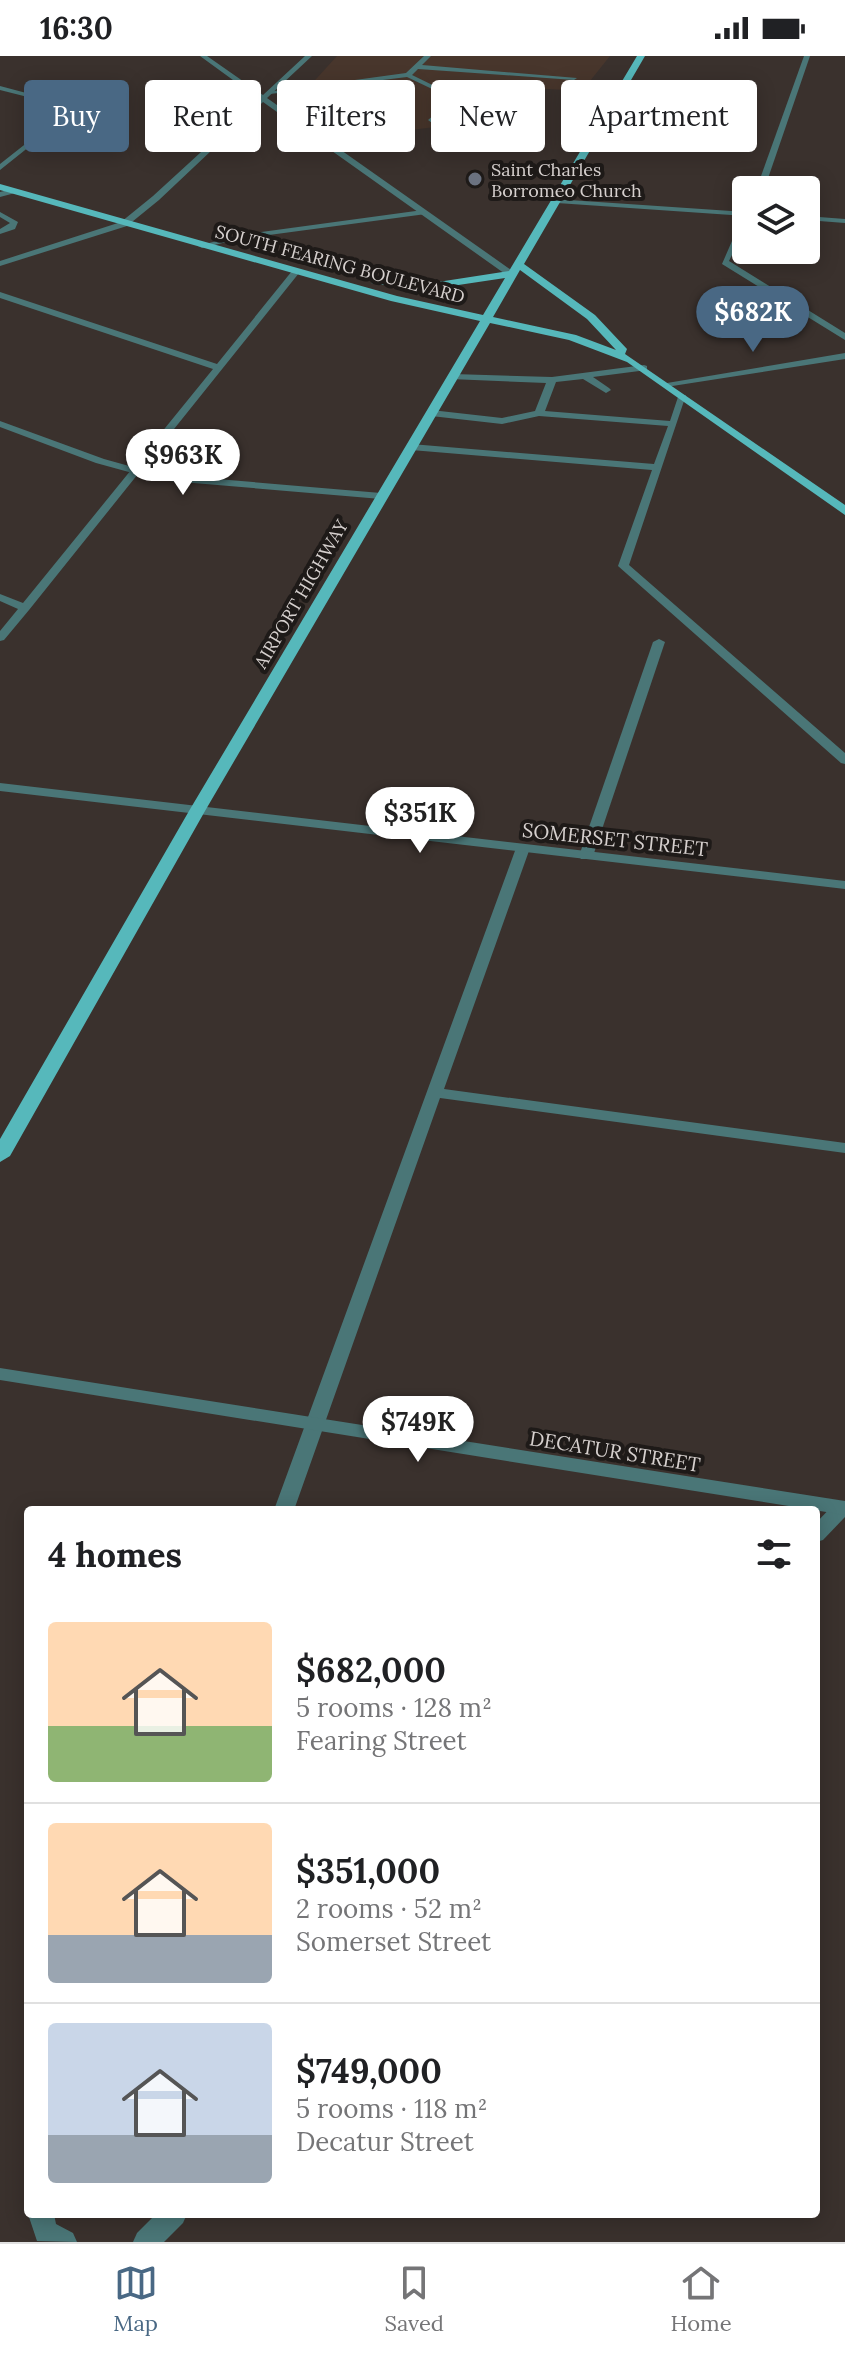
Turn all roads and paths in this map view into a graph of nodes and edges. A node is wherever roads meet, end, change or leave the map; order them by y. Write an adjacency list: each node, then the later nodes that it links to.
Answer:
1 (203, 56): 11 (street)
2 (309, 56): 11 (street)
3 (428, 56): 6 (street)
4 (641, 56): 17 (main road, AIRPORT HIGHWAY)
5 (807, 56): 13 (street)
6 (417, 67): 7 (street); 8 (street)
7 (408, 75): 9 (street); 11 (street)
8 (574, 78)
9 (431, 86)
10 (0, 88): 12 (street)
11 (267, 96): 18 (street); 23 (street)
12 (0, 168)
13 (765, 176)
14 (0, 187): 15 (main road, SOUTH FEARING BOULEVARD)
15 (12, 191): 16 (street); 23 (main road, SOUTH FEARING BOULEVARD)
16 (0, 195)
17 (557, 201): 20 (street); 28 (main road, AIRPORT HIGHWAY)
18 (423, 212): 25 (street); 28 (street)
19 (0, 214): 24 (street)
20 (732, 215)
21 (820, 219): 22 (street)
22 (845, 221)
23 (124, 224): 25 (main road, SOUTH FEARING BOULEVARD); 27 (street)
24 (0, 232)
25 (202, 246): 29 (main road, SOUTH FEARING BOULEVARD)
26 (732, 247): 32 (street)
27 (0, 264)
28 (514, 269): 29 (main road); 31 (main road, AIRPORT HIGHWAY); 34 (main road)
29 (295, 273): 31 (main road, SOUTH FEARING BOULEVARD); 35 (street)
30 (0, 295): 35 (street)
31 (488, 320): 34 (main road, SOUTH FEARING BOULEVARD); 38 (main road, AIRPORT HIGHWAY)
32 (845, 337)
33 (845, 356): 40 (street)
34 (631, 360): 36 (main road, SOUTH FEARING BOULEVARD)
35 (220, 368): 51 (street)
36 (644, 368): 37 (street); 40 (main road, SOUTH FEARING BOULEVARD)
37 (585, 376): 39 (street); 41 (street)
38 (453, 377): 39 (street); 44 (main road, AIRPORT HIGHWAY)
39 (552, 380): 45 (street)
40 (666, 384): 42 (main road, SOUTH FEARING BOULEVARD)
41 (606, 390)
42 (683, 397): 48 (street); 53 (main road, SOUTH FEARING BOULEVARD)
43 (637, 412): 46 (street)
44 (431, 413): 45 (street); 49 (main road, AIRPORT HIGHWAY)
45 (539, 413): 46 (street)
46 (652, 423): 48 (street)
47 (0, 424): 51 (street)
48 (673, 424): 50 (street)
49 (411, 447): 50 (street); 52 (main road, AIRPORT HIGHWAY)
50 (658, 467): 58 (street)
51 (137, 471): 52 (street); 55 (street)
52 (381, 496): 60 (main road, AIRPORT HIGHWAY)
53 (845, 511)
54 (0, 597): 55 (street)
55 (25, 608): 56 (street)
56 (0, 638)
57 (659, 642): 62 (street)
58 (845, 760)
59 (0, 787): 60 (street, SOMERSET STREET)
60 (197, 811): 61 (street, SOMERSET STREET); 66 (main road, AIRPORT HIGHWAY)
61 (523, 848): 62 (street, SOMERSET STREET); 64 (street)
62 (586, 856): 63 (street, SOMERSET STREET)
63 (845, 885)
64 (435, 1093): 65 (street); 68 (street)
65 (845, 1148)
66 (0, 1156)
67 (0, 1374): 68 (street, DECATUR STREET)
68 (315, 1426): 69 (street); 70 (street, DECATUR STREET)
69 (285, 1506)
70 (843, 1508): 71 (street)
71 (820, 1531)
72 (42, 2218): 74 (street)
73 (170, 2218): 75 (street)
74 (64, 2242)
75 (146, 2242)

